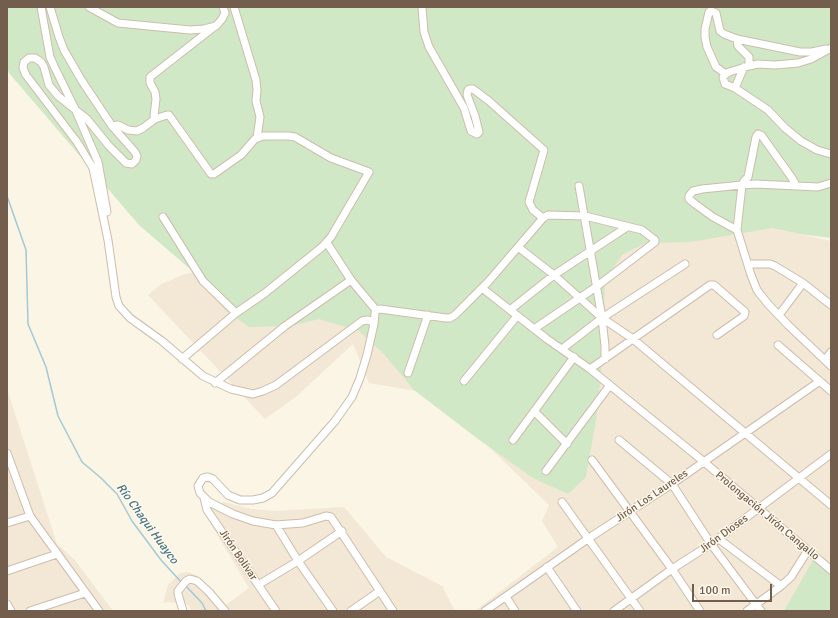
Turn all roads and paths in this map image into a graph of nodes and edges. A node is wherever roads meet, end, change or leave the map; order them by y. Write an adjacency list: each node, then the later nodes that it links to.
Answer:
1 (41, 7): 13 (street)
2 (50, 7): 15 (street)
3 (89, 7): 7 (street)
4 (223, 7): 7 (street)
5 (234, 7): 16 (street)
6 (422, 7): 26 (street)
7 (216, 26): 14 (street)
8 (737, 39): 9 (street); 10 (street); 11 (street)
9 (831, 48): 10 (street)
10 (746, 66): 11 (street); 12 (street)
11 (726, 74): 12 (street)
12 (735, 88): 17 (street)
13 (76, 111): 15 (street); 29 (street); 29 (street)
14 (155, 119): 15 (street); 16 (street)
15 (112, 126)
16 (257, 138): 30 (street)
17 (831, 154)
18 (748, 177): 20 (street); 21 (street); 22 (street)
19 (831, 183): 22 (street)
20 (756, 184): 21 (street); 22 (street)
21 (742, 185): 28 (street); 28 (street)
22 (796, 185)
23 (580, 186): 24 (street)
24 (585, 216): 26 (street); 27 (street); 32 (street)
25 (163, 217): 44 (street)
26 (543, 218): 31 (street)
27 (627, 227): 32 (street); 38 (street)
28 (737, 230): 34 (street)
29 (108, 240): 58 (street)
30 (326, 243): 36 (street); 44 (street)
31 (518, 247): 35 (street); 39 (street)
32 (591, 251): 35 (street); 38 (street)
33 (685, 264): 48 (street)
34 (748, 264): 37 (street); 46 (street)
35 (554, 275): 40 (street); 43 (street)
36 (351, 280): 42 (street); 65 (street)
37 (803, 283): 41 (street); 46 (street)
38 (596, 287): 40 (street); 48 (street)
39 (482, 288): 43 (street, Prolongación Jirón Cangallo); 45 (street)
40 (581, 298): 48 (street); 50 (street)
41 (831, 305)
42 (376, 310): 45 (street); 49 (street)
43 (510, 310): 47 (street, Prolongación Jirón Cangallo)
44 (236, 313): 58 (street)
45 (428, 315): 62 (street)
46 (779, 315): 59 (street)
47 (517, 316): 50 (street, Prolongación Jirón Cangallo); 63 (street)
48 (602, 318): 52 (street); 54 (street); 57 (street)
49 (374, 324): 65 (street); 81 (street, Jirón Bolívar)
50 (534, 329): 54 (street, Prolongación Jirón Cangallo)
51 (717, 335): 52 (street)
52 (633, 339): 57 (street); 69 (street)
53 (778, 345): 64 (street)
54 (562, 348): 56 (street, Prolongación Jirón Cangallo)
55 (831, 352): 59 (street)
56 (574, 357): 61 (street, Prolongación Jirón Cangallo); 68 (street)
57 (605, 359): 61 (street)
58 (182, 360): 65 (street)
59 (825, 360): 60 (street)
60 (831, 366)
61 (590, 369): 66 (street, Prolongación Jirón Cangallo)
62 (408, 373)
63 (464, 381)
64 (820, 381): 67 (street); 69 (street, Jirón Los Laureles)
65 (215, 382)
66 (610, 385): 72 (street); 76 (street, Prolongación Jirón Cangallo)
67 (831, 391)
68 (534, 412): 70 (street); 72 (street)
69 (744, 433): 76 (street, Jirón Los Laureles); 79 (street)
70 (513, 440)
71 (619, 440): 80 (street)
72 (567, 444): 78 (street)
73 (7, 453): 77 (street)
74 (831, 454): 79 (street, Jirón Dioses)
75 (592, 460): 85 (street)
76 (703, 461): 80 (street, Jirón Los Laureles); 84 (street, Prolongación Jirón Cangallo)
77 (10, 471): 86 (street)
78 (546, 471)
79 (798, 477): 83 (street); 84 (street, Jirón Dioses)
80 (672, 484): 85 (street, Jirón Los Laureles); 92 (street)
81 (204, 498): 88 (street); 100 (street, Jirón Bolívar)
82 (562, 502): 90 (street)
83 (831, 505)
84 (759, 509): 91 (street, Jirón Dioses); 93 (street, Prolongación Jirón Cangallo)
85 (629, 511): 90 (street, Jirón Los Laureles); 97 (street)
86 (30, 516): 87 (street); 94 (street)
87 (7, 523)
88 (276, 524): 89 (street); 95 (street)
89 (342, 532): 95 (street); 102 (street)
90 (589, 538): 96 (street, Jirón Los Laureles); 105 (street)
91 (719, 539): 92 (street, Jirón Dioses); 101 (street)
92 (711, 544): 97 (street, Jirón Dioses); 107 (street)
93 (808, 550): 98 (street, Prolongación Jirón Cangallo); 101 (street)
94 (57, 554): 99 (street); 103 (street)
95 (298, 561): 100 (street); 114 (street)
96 (547, 568): 104 (street, Jirón Los Laureles); 119 (street)
97 (672, 569): 105 (street, Jirón Dioses); 122 (street)
98 (831, 570)
99 (7, 571)
100 (258, 585): 113 (street, Jirón Bolívar)
101 (781, 586): 107 (street)
102 (380, 590): 115 (street); 116 (street)
103 (85, 593): 109 (street); 110 (street)
104 (506, 597): 117 (street, Jirón Los Laureles); 118 (street)
105 (632, 598): 120 (street, Jirón Dioses); 121 (street)
106 (7, 604): 108 (street)
107 (756, 604): 123 (street); 124 (street)
108 (11, 611)
109 (30, 611)
110 (99, 611)
111 (183, 611): 112 (street)
112 (225, 611)
113 (276, 611)
114 (334, 611)
115 (351, 611)
116 (394, 611)
117 (485, 611)
118 (515, 611)
119 (577, 611)
120 (614, 611)
121 (640, 611)
122 (700, 611)
123 (746, 611)
124 (761, 611)

